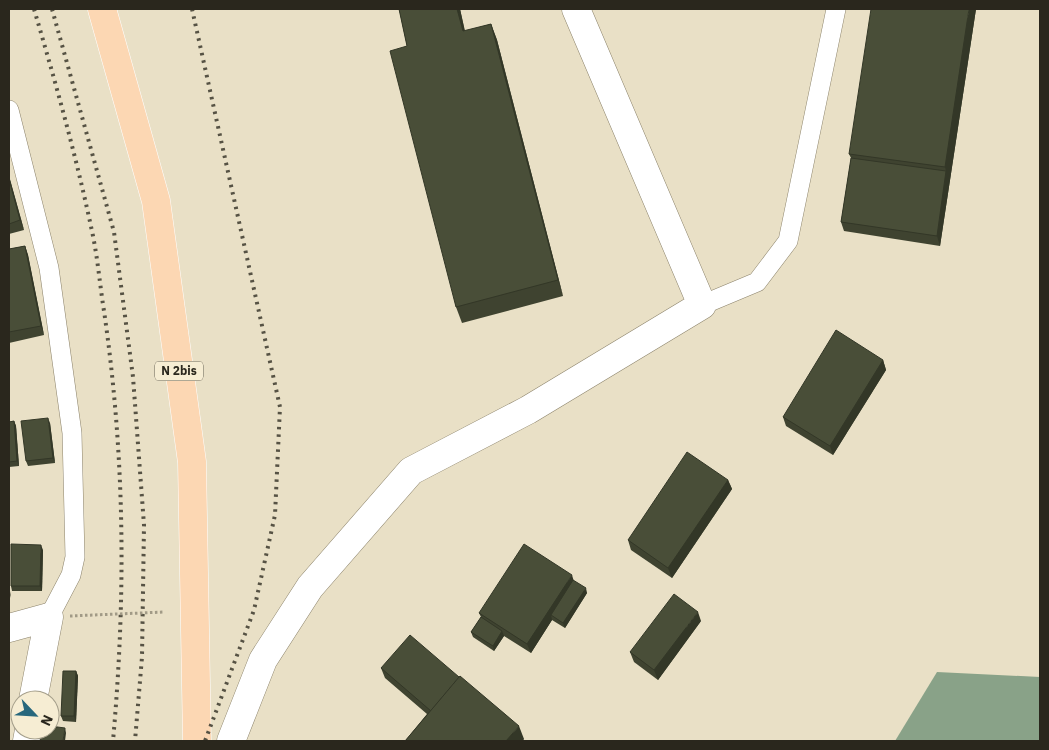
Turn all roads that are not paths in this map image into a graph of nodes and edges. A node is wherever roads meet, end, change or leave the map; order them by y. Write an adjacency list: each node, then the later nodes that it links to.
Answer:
1 (102, 9): 9 (main road, N 2bis)
2 (576, 9): 5 (street)
3 (836, 9): 5 (lane)
4 (9, 110): 6 (lane)
5 (702, 305): 10 (street)
6 (59, 617): 7 (street); 8 (street)
7 (9, 628)
8 (36, 690)
9 (197, 741)
10 (231, 741)

